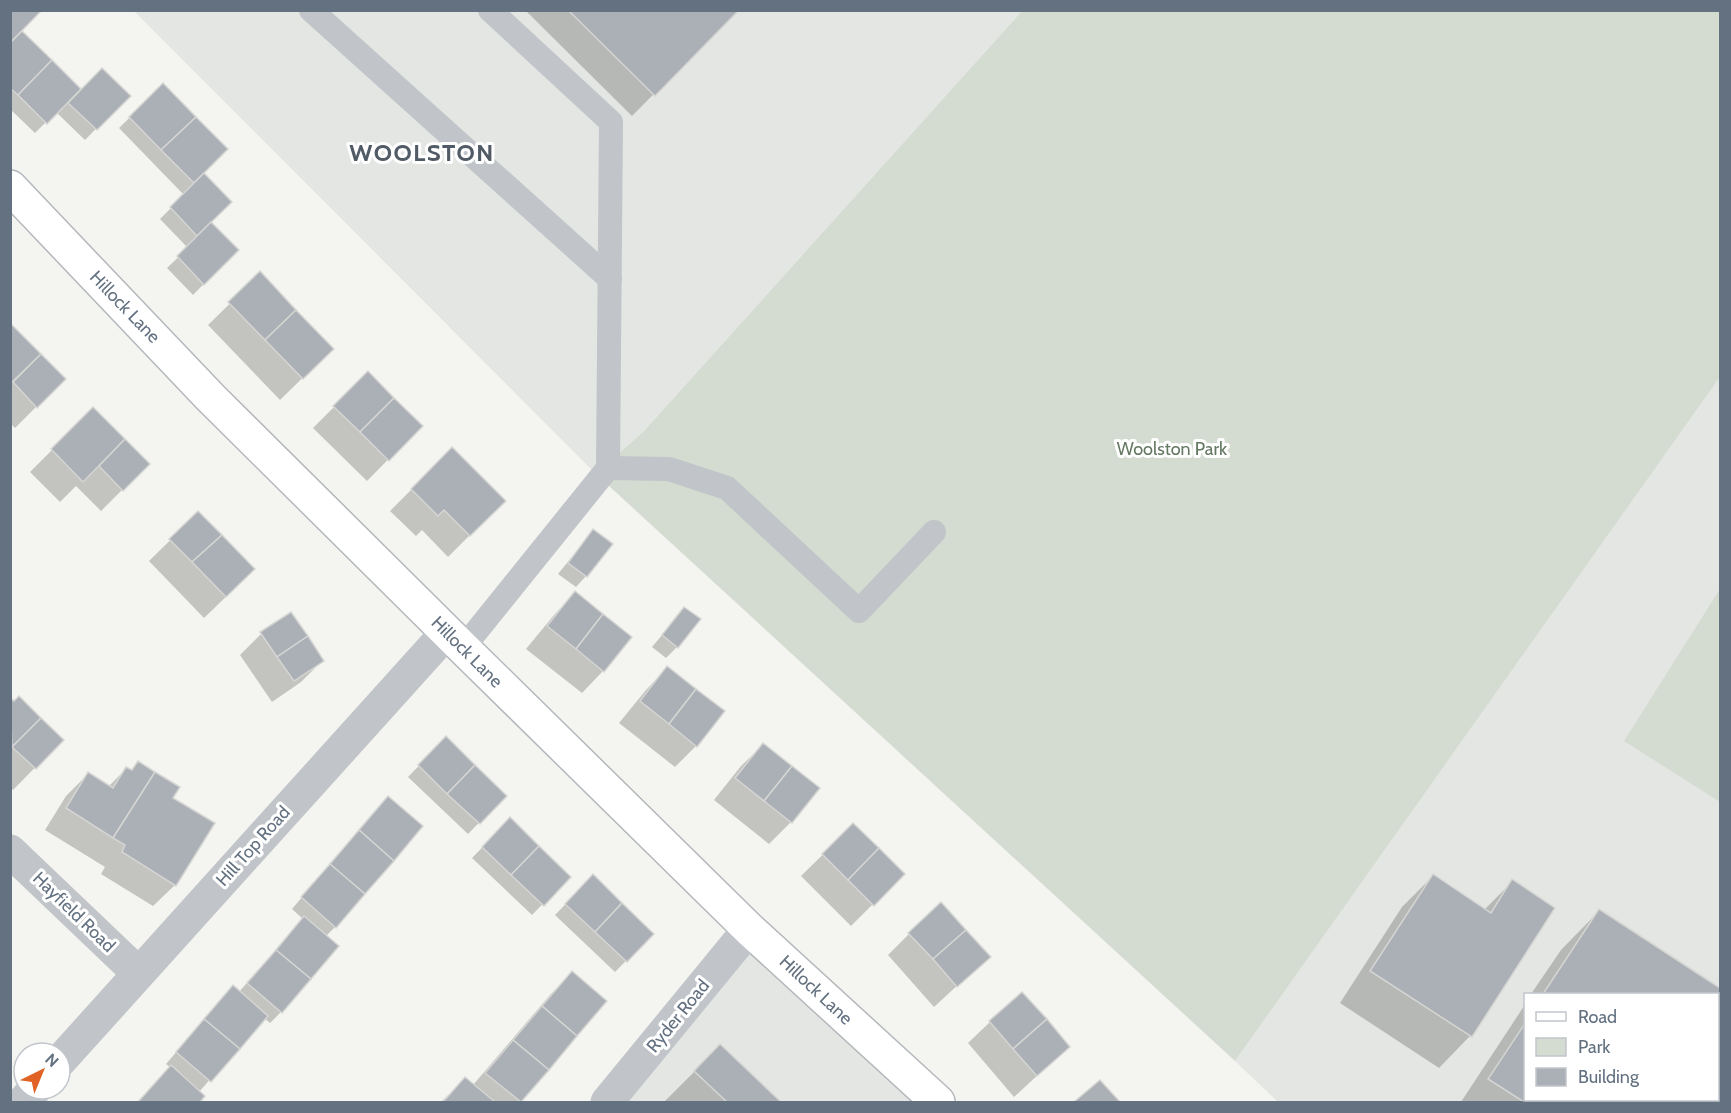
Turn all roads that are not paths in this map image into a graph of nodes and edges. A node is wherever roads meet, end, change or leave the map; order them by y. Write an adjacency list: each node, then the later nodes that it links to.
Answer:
1 (311, 10): 4 (lane)
2 (490, 10): 4 (lane)
3 (10, 187): 7 (street, Hillock Lane)
4 (610, 279): 5 (lane)
5 (608, 468): 6 (lane); 7 (lane)
6 (934, 532)
7 (455, 640): 9 (street, Hillock Lane); 10 (street, Hill Top Road)
8 (10, 851): 10 (street, Hayfield Road)
9 (749, 929): 12 (street, Ryder Road); 13 (street, Hillock Lane)
10 (138, 973): 11 (street, Hill Top Road)
11 (72, 1047)
12 (607, 1102)
13 (938, 1102)

